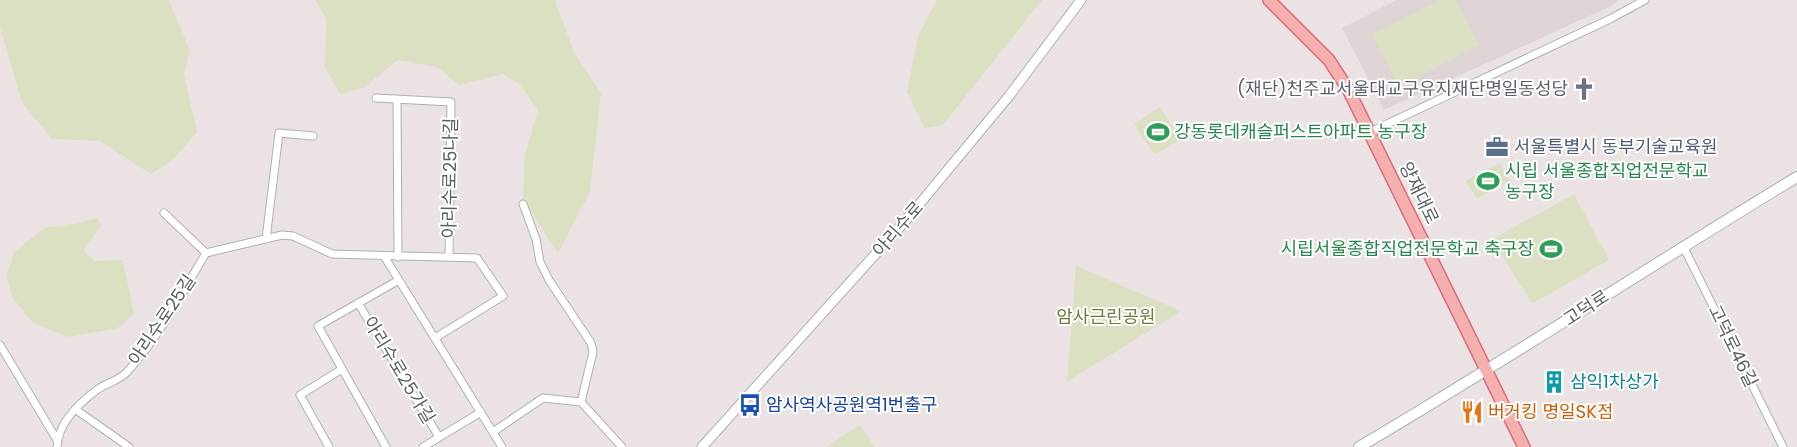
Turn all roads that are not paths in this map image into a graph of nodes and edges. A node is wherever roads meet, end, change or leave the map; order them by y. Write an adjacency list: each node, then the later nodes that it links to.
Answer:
1 (1081, 0): 36 (street, 아리수로)
2 (1269, 0): 6 (main road, 양재대로)
3 (1645, 0): 6 (street)
4 (376, 98): 5 (street)
5 (397, 99): 15 (street, 아리수로25나길); 16 (street)
6 (1370, 132): 22 (main road, 양재대로)
7 (313, 136): 11 (street)
8 (1797, 177): 12 (main road, 고덕로)
9 (523, 204): 23 (street)
10 (164, 213): 13 (street)
11 (266, 238): 13 (street); 14 (street)
12 (1683, 246): 22 (main road, 고덕로); 39 (street, 고덕로46길)
13 (206, 252): 24 (street, 아리수로25길)
14 (384, 256): 16 (street); 17 (street)
15 (449, 256): 16 (street); 19 (street)
16 (398, 257)
17 (399, 280): 18 (street); 19 (street)
18 (358, 303): 21 (street); 27 (street, 아리수로25가길)
19 (435, 338): 25 (street)
20 (0, 345): 29 (street)
21 (342, 369): 31 (street); 32 (street)
22 (1487, 372): 28 (main road, 고덕로); 38 (main road, 양재대로)
23 (581, 402): 26 (street); 35 (street)
24 (75, 409): 29 (street, 아리수로25길); 30 (street)
25 (480, 412): 26 (street); 27 (street, 아리수로25가길)
26 (493, 432): 34 (street)
27 (439, 437): 33 (street, 아리수로25가길)
28 (1374, 443): 37 (main road, 고덕로)
29 (57, 444)
30 (129, 447)
31 (329, 447)
32 (386, 447)
33 (423, 447)
34 (502, 447)
35 (622, 447)
36 (702, 447)
37 (1359, 447)
38 (1524, 447)
39 (1783, 447)

